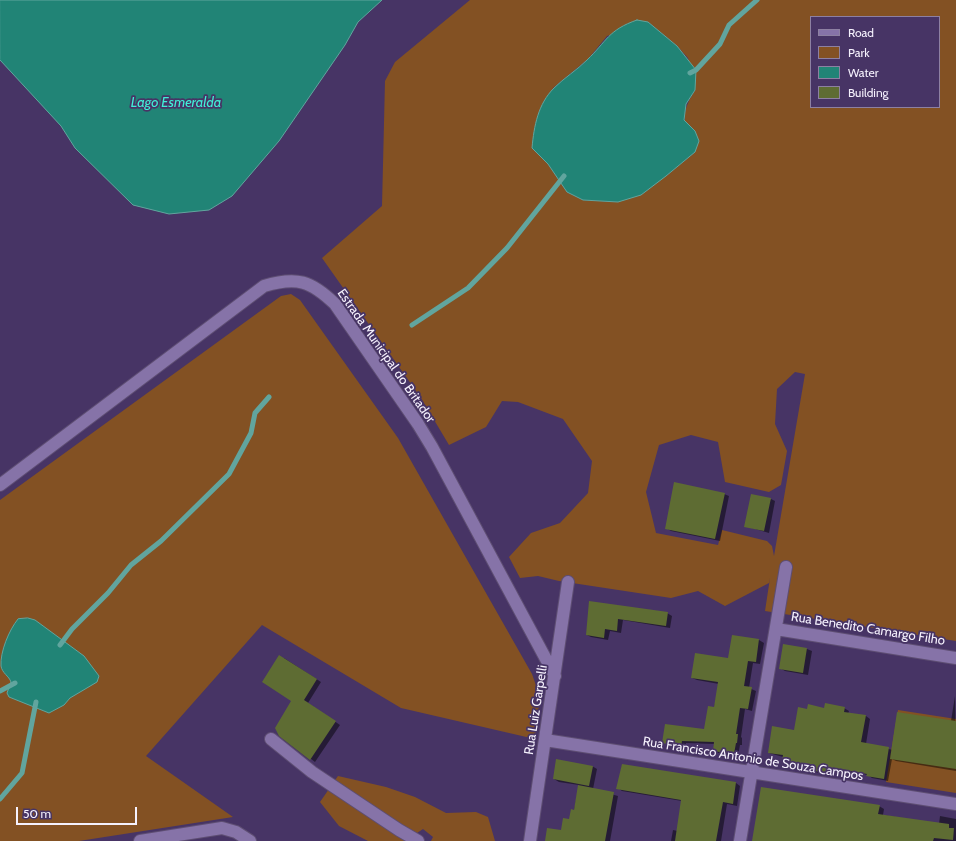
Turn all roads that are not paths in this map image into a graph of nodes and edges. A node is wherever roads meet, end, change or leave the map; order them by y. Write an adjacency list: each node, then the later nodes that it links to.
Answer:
1 (0, 485): 6 (street, Estrada Municipal do Britador)
2 (786, 567): 4 (street)
3 (568, 582): 6 (street, Rua Luiz Garpelli)
4 (776, 629): 5 (street, Rua Benedito Camargo Filho); 9 (street)
5 (956, 658)
6 (555, 676): 8 (street, Rua Luiz Garpelli)
7 (271, 739): 13 (street)
8 (545, 740): 9 (street, Rua Francisco Antonio de Souza Campos); 14 (street, Rua Luiz Garpelli)
9 (750, 773): 10 (street, Rua Francisco Antonio de Souza Campos); 15 (street)
10 (956, 804)
11 (140, 841): 12 (street)
12 (250, 841)
13 (418, 841)
14 (530, 841)
15 (740, 841)

